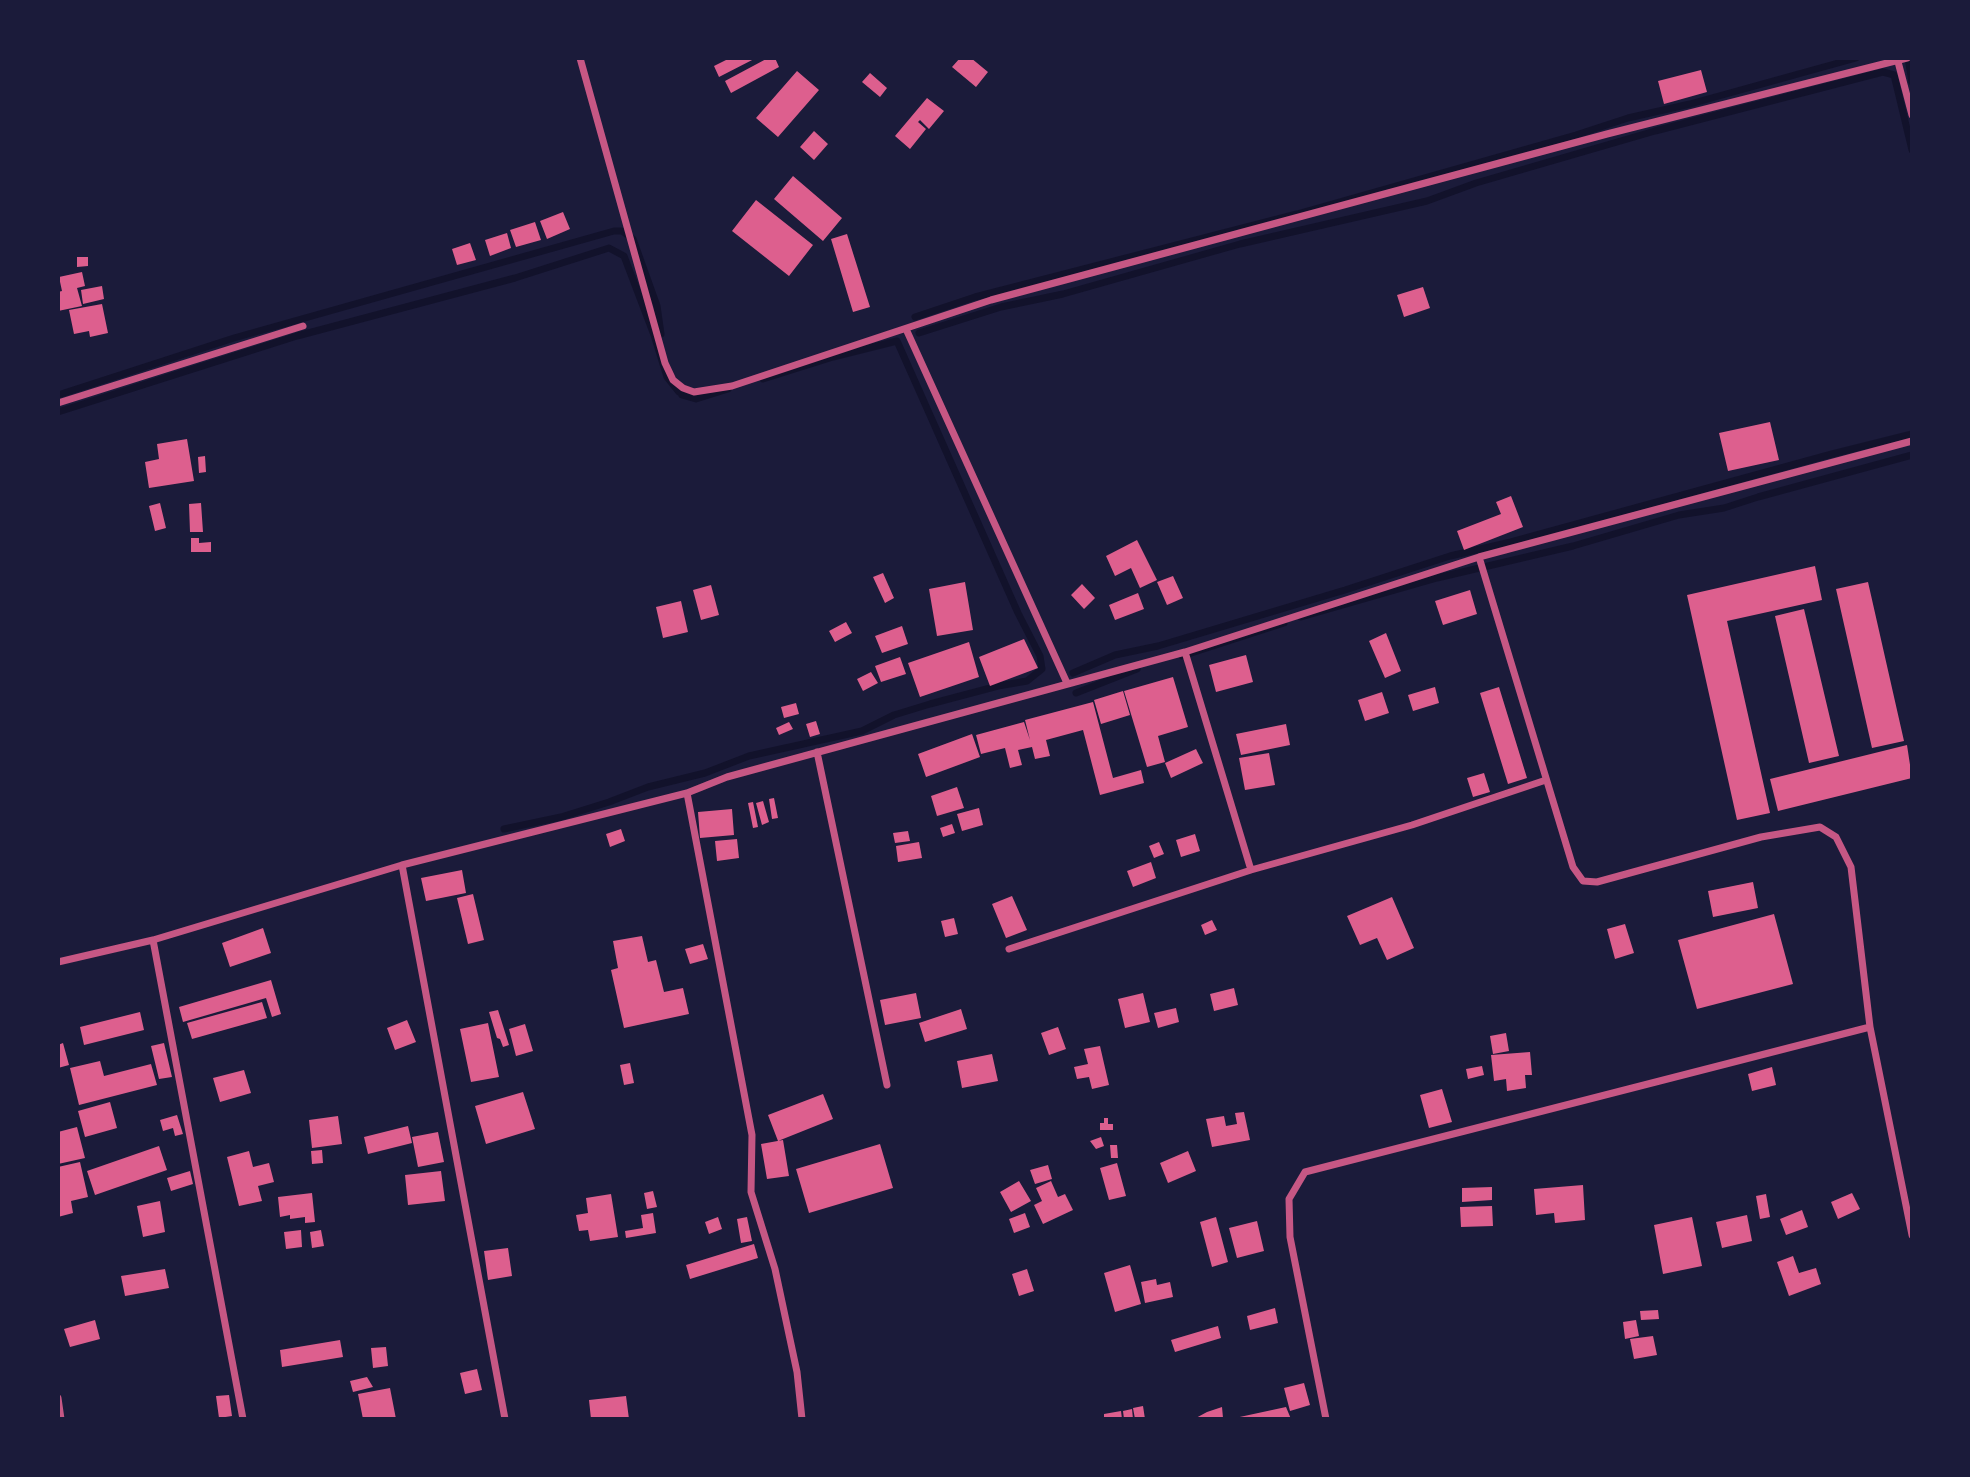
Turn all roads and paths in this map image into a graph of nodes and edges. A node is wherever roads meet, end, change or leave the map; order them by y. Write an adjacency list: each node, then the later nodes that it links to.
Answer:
1 (580, 58): 6 (street)
2 (1908, 58): 3 (street)
3 (1898, 59): 4 (street); 6 (street)
4 (1912, 115)
5 (303, 326): 7 (street)
6 (906, 329): 11 (street)
7 (58, 403)
8 (1912, 441): 9 (street)
9 (1479, 557): 10 (street); 13 (street)
10 (1185, 652): 11 (street); 16 (street)
11 (1067, 683): 12 (street)
12 (817, 752): 14 (street); 21 (street)
13 (1546, 780): 16 (street); 20 (street)
14 (687, 793): 15 (street); 27 (street)
15 (402, 865): 17 (street); 26 (street)
16 (1251, 870): 18 (street)
17 (153, 940): 19 (street); 25 (street)
18 (1009, 949)
19 (58, 962)
20 (1870, 1027): 22 (street); 28 (street)
21 (887, 1085)
22 (1912, 1235)
23 (58, 1398): 24 (street)
24 (61, 1419)
25 (243, 1419)
26 (505, 1419)
27 (802, 1419)
28 (1326, 1419)

